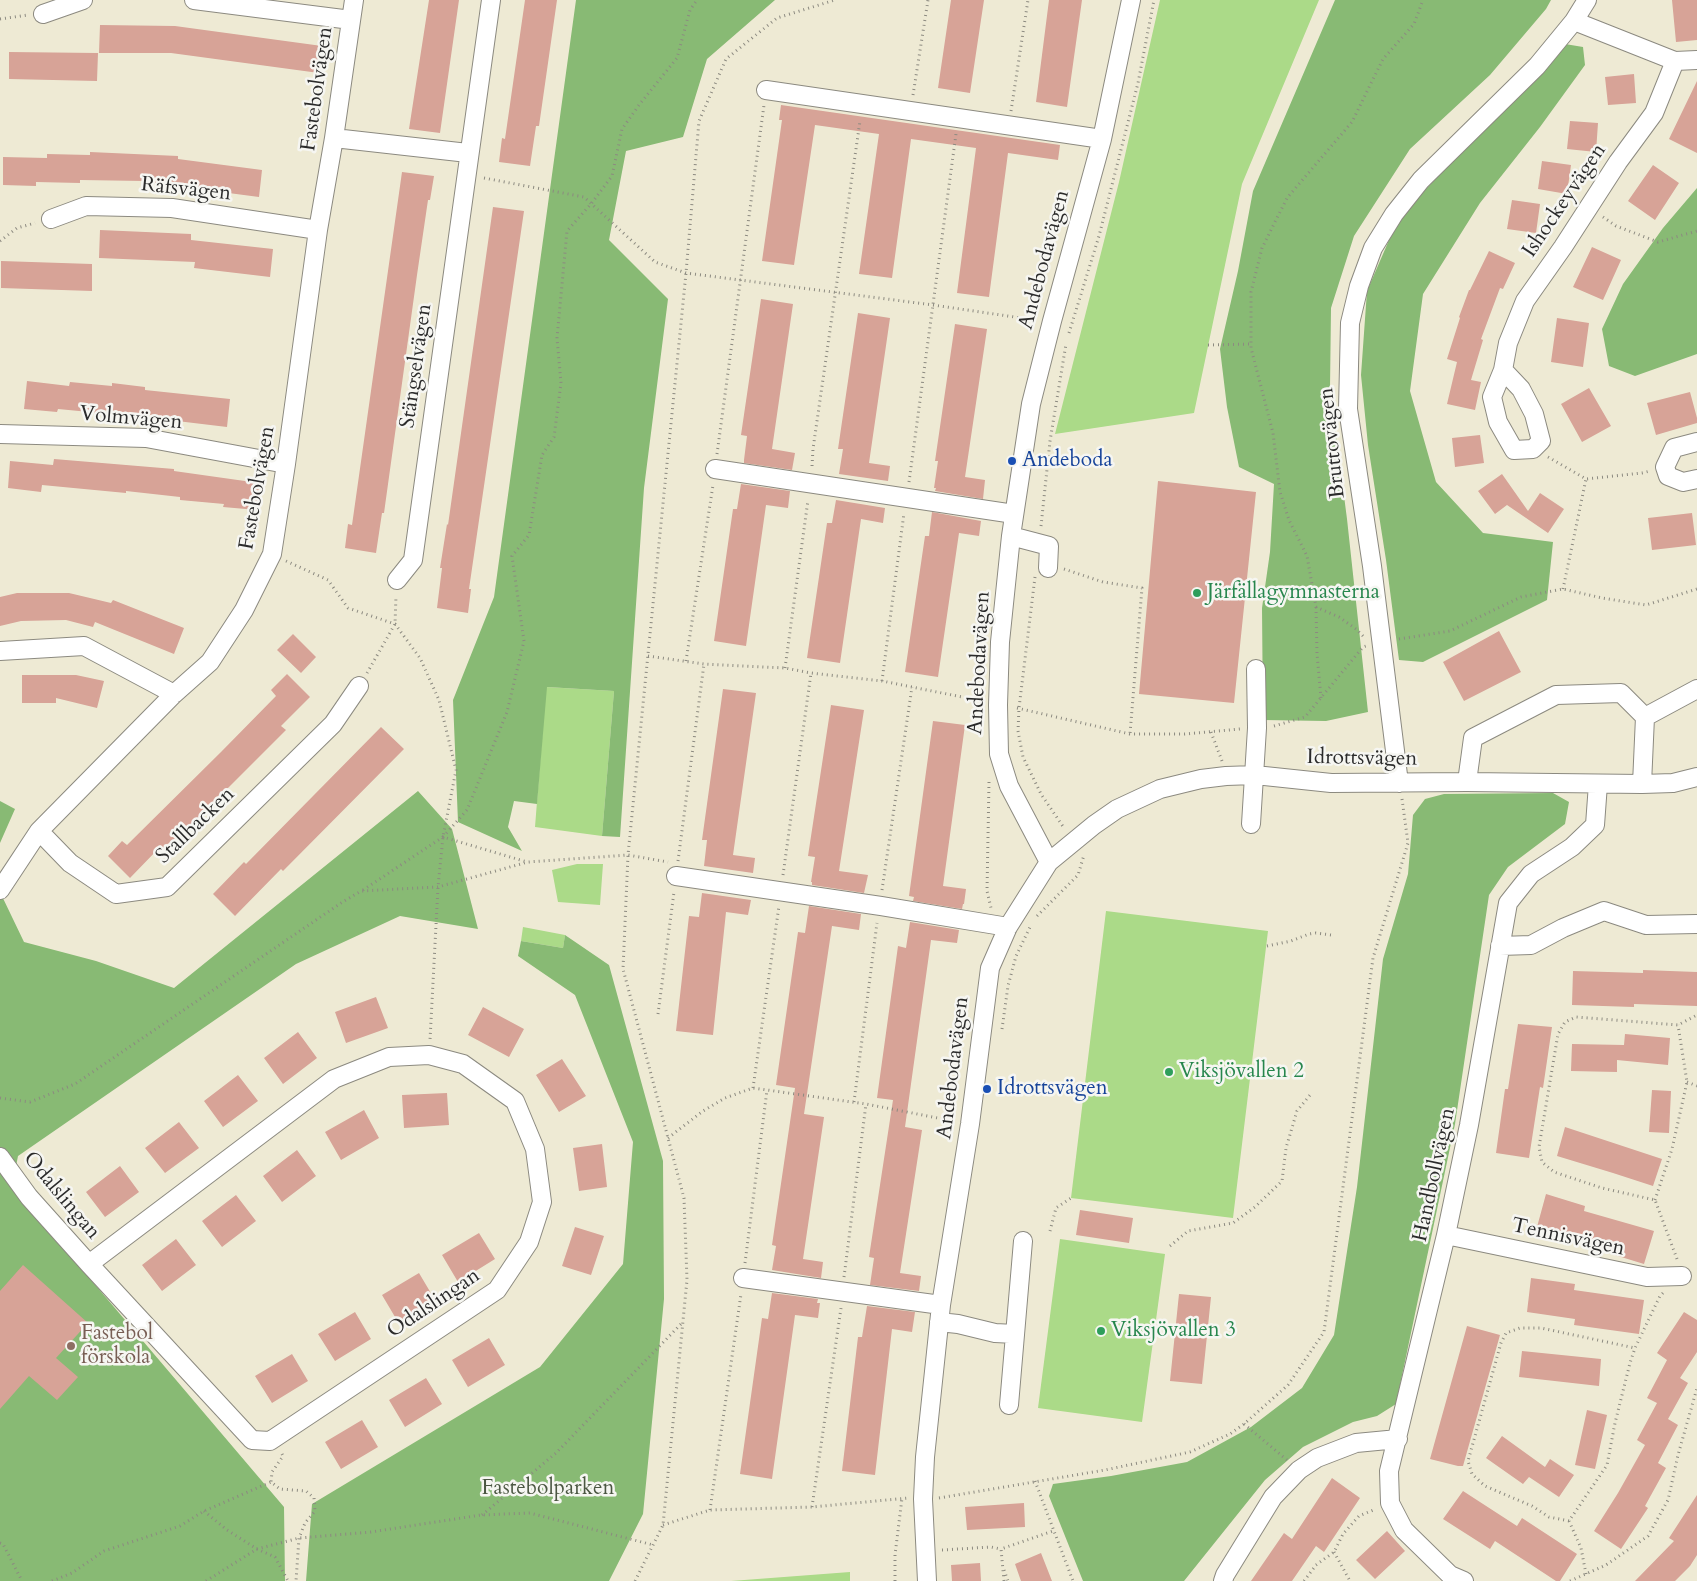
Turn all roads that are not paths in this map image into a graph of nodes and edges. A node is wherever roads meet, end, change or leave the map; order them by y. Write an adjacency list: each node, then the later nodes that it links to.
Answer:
1 (83, 0): 7 (street)
2 (194, 0): 8 (street)
3 (354, 0): 8 (street, Fastebolvägen)
4 (491, 0): 15 (street, Stängselvägen)
5 (1131, 0): 14 (street, Andebodavägen)
6 (1586, 0): 9 (street, Bruttovägen)
7 (43, 14)
8 (351, 20): 13 (street, Fastebolvägen)
9 (1574, 21): 11 (street); 37 (street, Bruttovägen)
10 (1697, 60): 11 (street)
11 (1675, 62): 18 (street, Ishockeyvägen)
12 (766, 90): 14 (street)
13 (334, 138): 15 (street); 17 (street, Fastebolvägen)
14 (1102, 139): 24 (street, Andebodavägen)
15 (468, 153): 27 (street, Stängselvägen)
16 (51, 219): 17 (street, Räfsvägen)
17 (318, 230): 21 (street, Fastebolvägen)
18 (1503, 370): 18 (street, Ishockeyvägen)
19 (0, 434): 21 (street, Volmvägen)
20 (1697, 442): 23 (street)
21 (286, 464): 32 (street, Fastebolvägen)
22 (715, 469): 24 (street)
23 (1697, 479)
24 (1014, 514): 25 (street, Andebodavägen)
25 (1011, 536): 26 (street); 42 (street, Andebodavägen)
26 (1044, 565)
27 (397, 580)
28 (0, 651): 32 (street)
29 (1256, 669): 34 (street)
30 (360, 686): 41 (street, Stallbacken)
31 (1697, 689): 33 (street)
32 (174, 694): 41 (street, Fastebolvägen)
33 (1645, 717): 36 (street); 39 (street)
34 (1255, 775): 37 (street, Idrottsvägen); 40 (street); 42 (street, Idrottsvägen)
35 (1697, 777): 39 (street, Idrottsvägen)
36 (1466, 782): 37 (street, Idrottsvägen); 38 (street, Idrottsvägen)
37 (1399, 783)
38 (1598, 784): 39 (street, Idrottsvägen); 47 (street, Handbollvägen)
39 (1642, 784)
40 (1251, 824)
41 (39, 831): 44 (street, Fastebolvägen)
42 (1049, 862): 46 (street, Andebodavägen)
43 (676, 876): 46 (street)
44 (0, 890)
45 (1697, 924): 47 (street)
46 (1008, 928): 54 (street, Andebodavägen)
47 (1500, 946): 49 (street, Handbollvägen)
48 (0, 1157): 51 (street, Odalslingan)
49 (1446, 1236): 52 (street, Tennisvägen); 57 (street, Handbollvägen)
50 (1023, 1241): 55 (street)
51 (89, 1264): 51 (street, Odalslingan)
52 (1682, 1276)
53 (743, 1278): 54 (street)
54 (940, 1314): 55 (street); 58 (street, Andebodavägen)
55 (1015, 1334): 56 (street)
56 (1009, 1405)
57 (1398, 1439): 59 (street); 60 (street, Handbollvägen)
58 (927, 1581)
59 (1223, 1581)
60 (1464, 1581)

